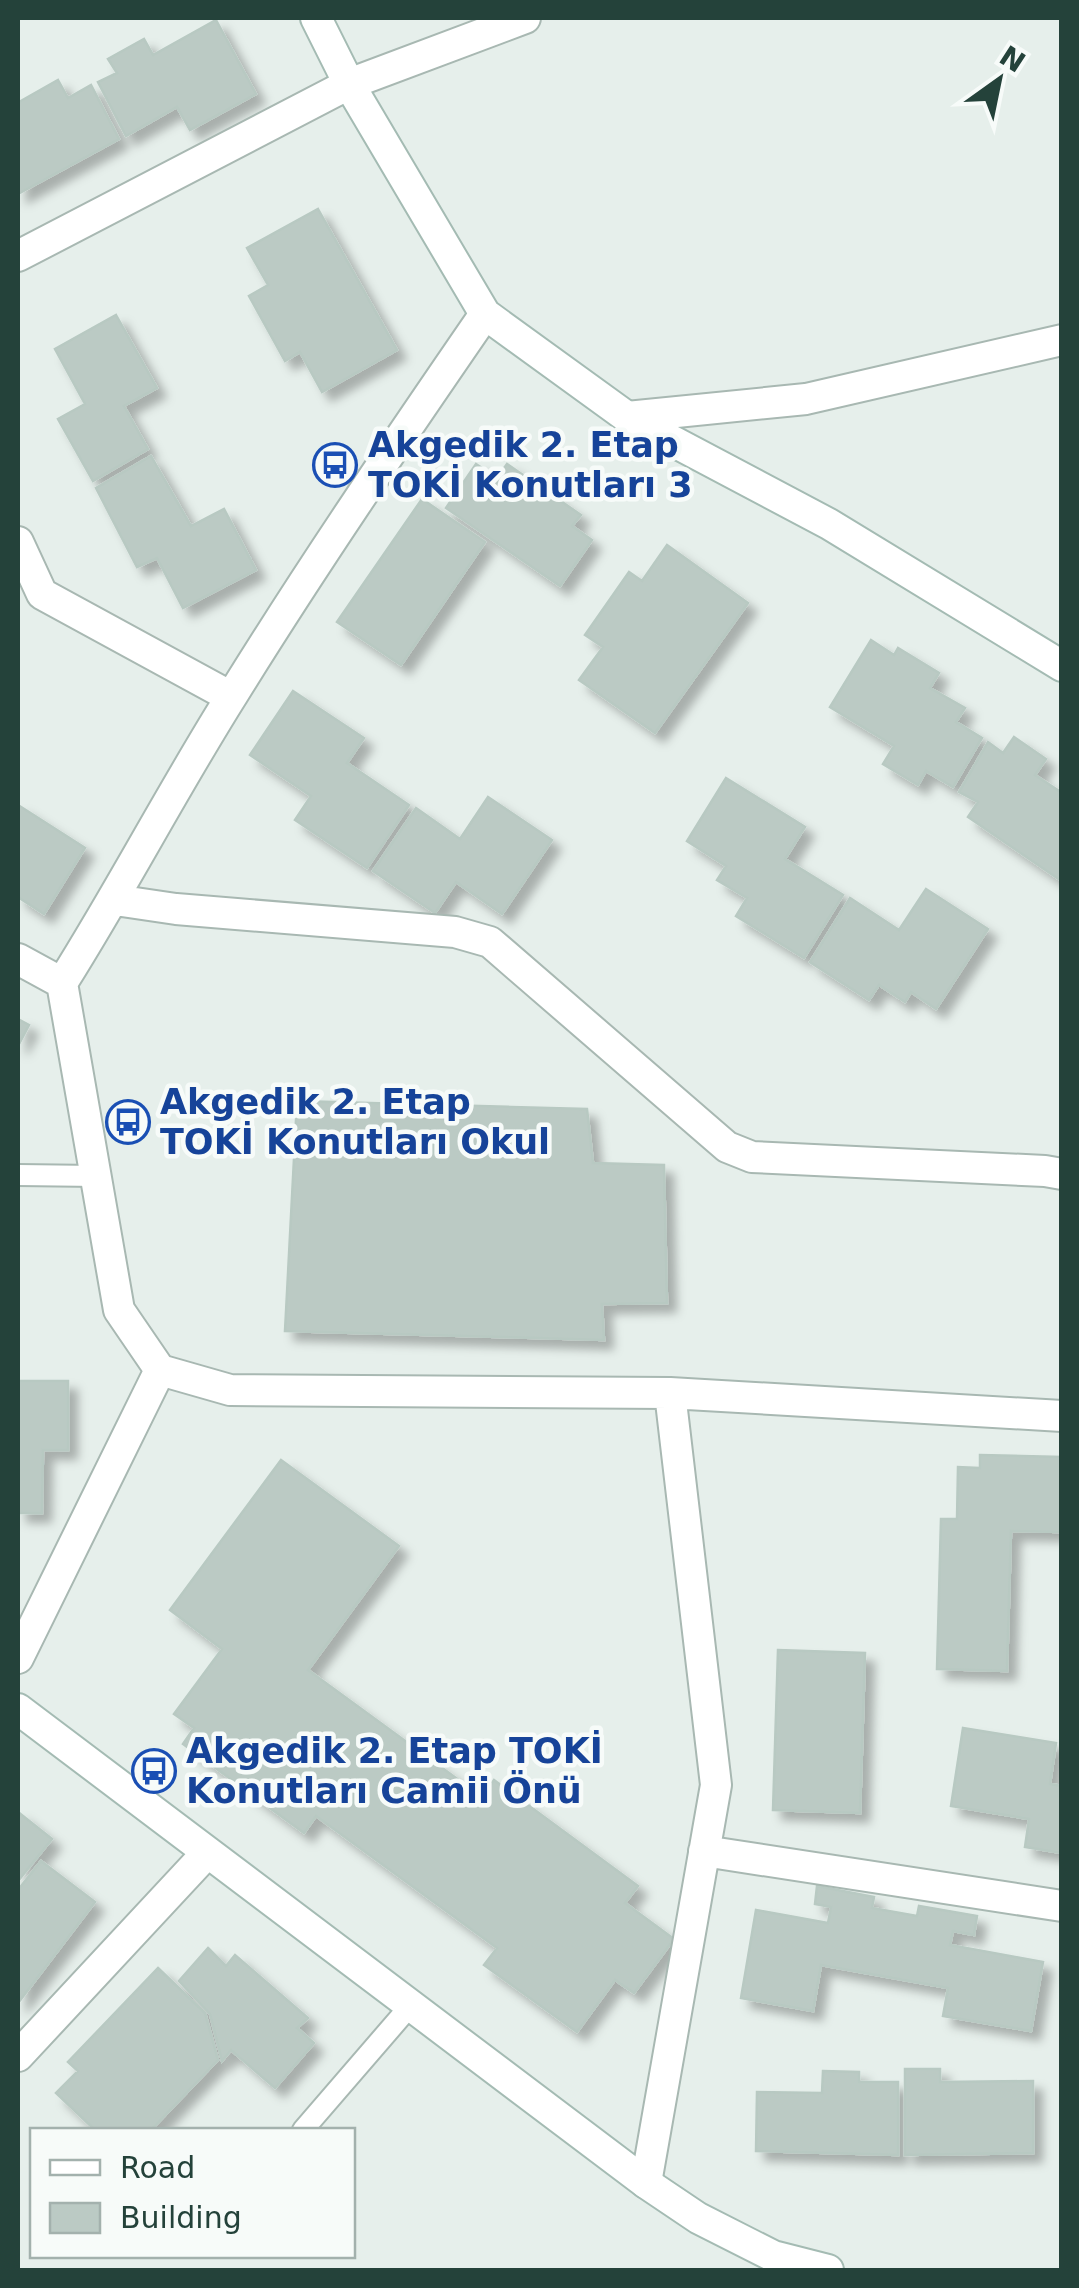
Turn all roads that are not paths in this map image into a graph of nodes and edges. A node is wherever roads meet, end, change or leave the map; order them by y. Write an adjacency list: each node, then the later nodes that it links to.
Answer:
1 (316, 18): 3 (street)
2 (526, 18): 3 (street)
3 (348, 84): 4 (street); 5 (street)
4 (18, 256)
5 (485, 314): 7 (street); 10 (street)
6 (1062, 340): 7 (street)
7 (627, 417): 9 (street)
8 (18, 542): 10 (street)
9 (1062, 666)
10 (231, 697): 11 (street)
11 (115, 900): 13 (street); 14 (street)
12 (18, 960): 13 (street)
13 (62, 983): 16 (street)
14 (1062, 1174)
15 (18, 1175): 16 (lane)
16 (97, 1176): 17 (street)
17 (160, 1370): 18 (street); 20 (street)
18 (670, 1392): 19 (street); 22 (street)
19 (1062, 1416)
20 (18, 1658)
21 (18, 1709): 23 (street)
22 (704, 1851): 24 (street); 28 (street)
23 (207, 1853): 25 (street); 26 (street)
24 (1062, 1906)
25 (410, 2006): 27 (lane); 28 (street)
26 (18, 2056)
27 (305, 2128)
28 (646, 2183): 29 (street)
29 (828, 2270)

